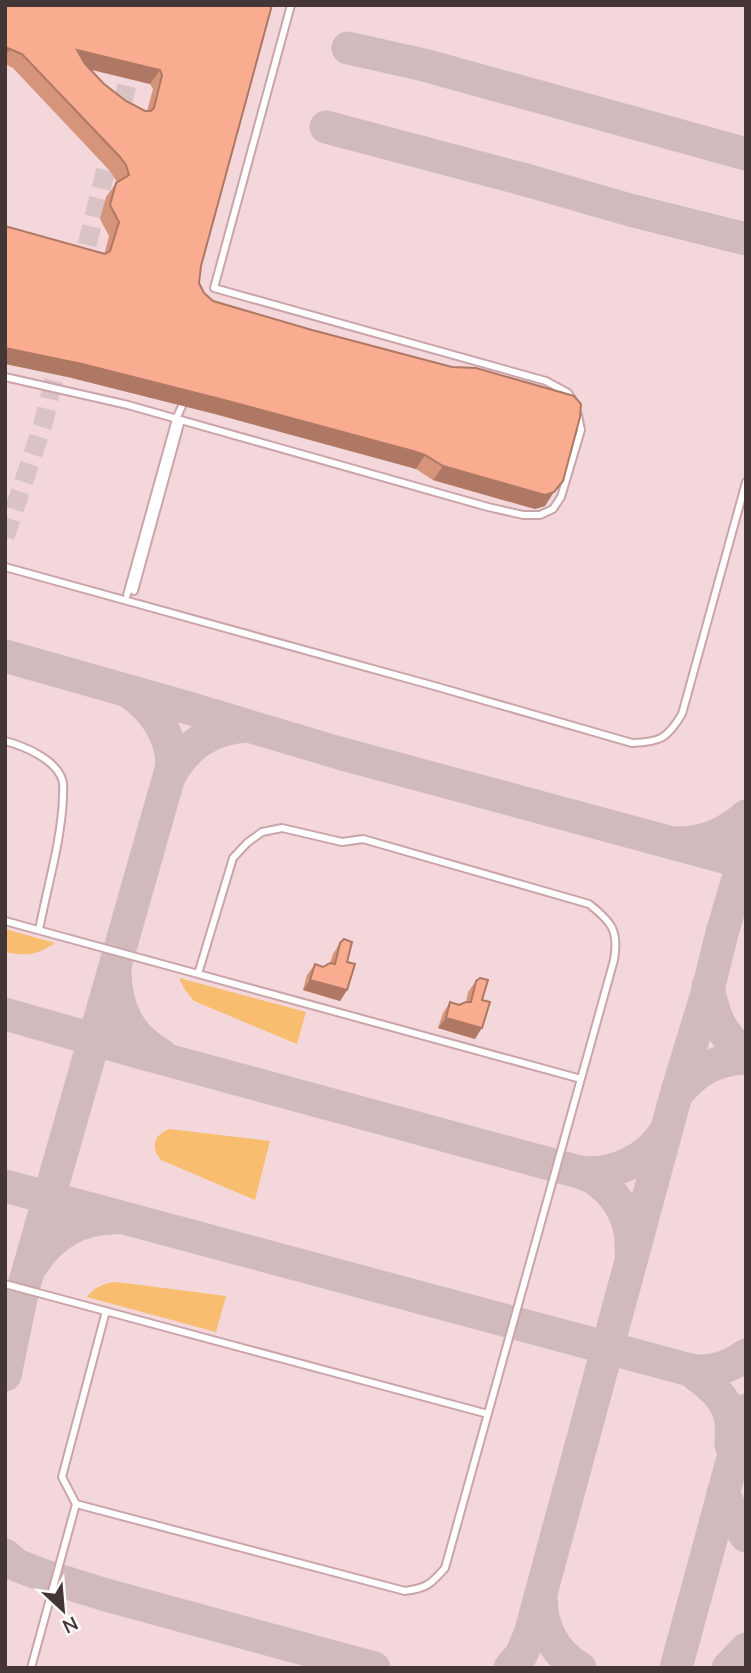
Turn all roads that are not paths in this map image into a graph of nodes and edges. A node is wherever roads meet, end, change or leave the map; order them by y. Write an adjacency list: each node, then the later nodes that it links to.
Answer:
1 (291, 5): 2 (lane)
2 (214, 288): 3 (lane); 6 (lane)
3 (211, 297)
4 (5, 377): 6 (lane)
5 (181, 406): 6 (lane)
6 (179, 420): 9 (lane); 10 (lane)
7 (746, 482): 8 (lane)
8 (5, 568)
9 (134, 591)
10 (127, 595)
11 (5, 741): 13 (lane)
12 (5, 920): 13 (lane)
13 (39, 930): 14 (lane)
14 (198, 974): 15 (lane); 15 (lane)
15 (581, 1079): 18 (lane)
16 (5, 1284): 17 (lane)
17 (106, 1311): 18 (lane); 19 (lane)
18 (488, 1414): 19 (lane)
19 (76, 1504): 20 (lane)
20 (31, 1668)

